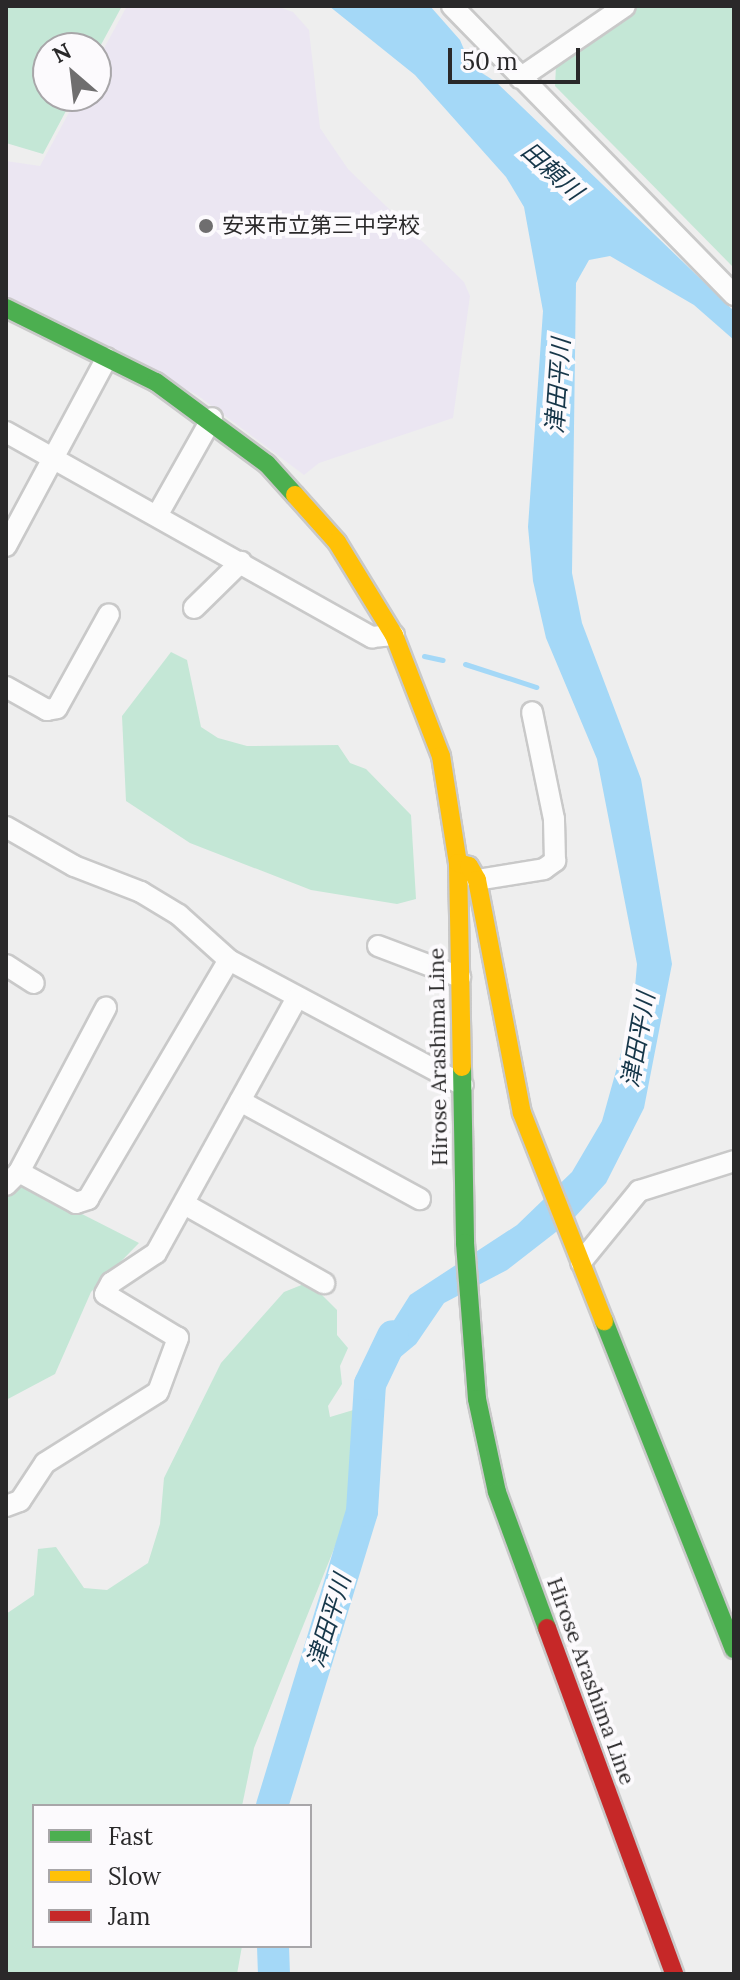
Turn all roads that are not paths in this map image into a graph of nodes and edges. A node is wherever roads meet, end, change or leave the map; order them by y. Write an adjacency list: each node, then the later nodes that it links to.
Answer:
1 (452, 6): 3 (street)
2 (625, 6): 3 (street)
3 (520, 78): 4 (street)
4 (734, 295)
5 (6, 308): 6 (main road, Hirose Arashima Line)
6 (107, 358): 7 (main road, Hirose Arashima Line); 9 (street)
7 (212, 418): 10 (street); 15 (main road, Hirose Arashima Line)
8 (6, 432): 9 (street)
9 (53, 460): 10 (street); 11 (street)
10 (158, 514): 12 (street)
11 (6, 546)
12 (241, 562): 13 (street); 15 (street)
13 (194, 608)
14 (109, 614): 16 (street)
15 (394, 635): 19 (main road, Hirose Arashima Line)
16 (6, 687)
17 (532, 712): 20 (street)
18 (6, 827): 22 (street)
19 (458, 863): 20 (main road); 24 (main road, Hirose Arashima Line)
20 (477, 880): 34 (main road)
21 (378, 946): 24 (street)
22 (229, 960): 26 (street); 31 (street)
23 (6, 965): 25 (street)
24 (460, 977): 28 (main road, Hirose Arashima Line)
25 (34, 983)
26 (297, 998): 28 (street); 29 (street)
27 (106, 1008): 31 (street)
28 (463, 1085): 38 (main road, Hirose Arashima Line)
29 (240, 1101): 32 (street); 33 (street)
30 (734, 1161): 34 (street)
31 (12, 1178)
32 (420, 1199)
33 (186, 1205): 35 (street); 36 (street)
34 (581, 1262): 37 (main road)
35 (324, 1283)
36 (6, 1506)
37 (734, 1649)
38 (674, 1974)

